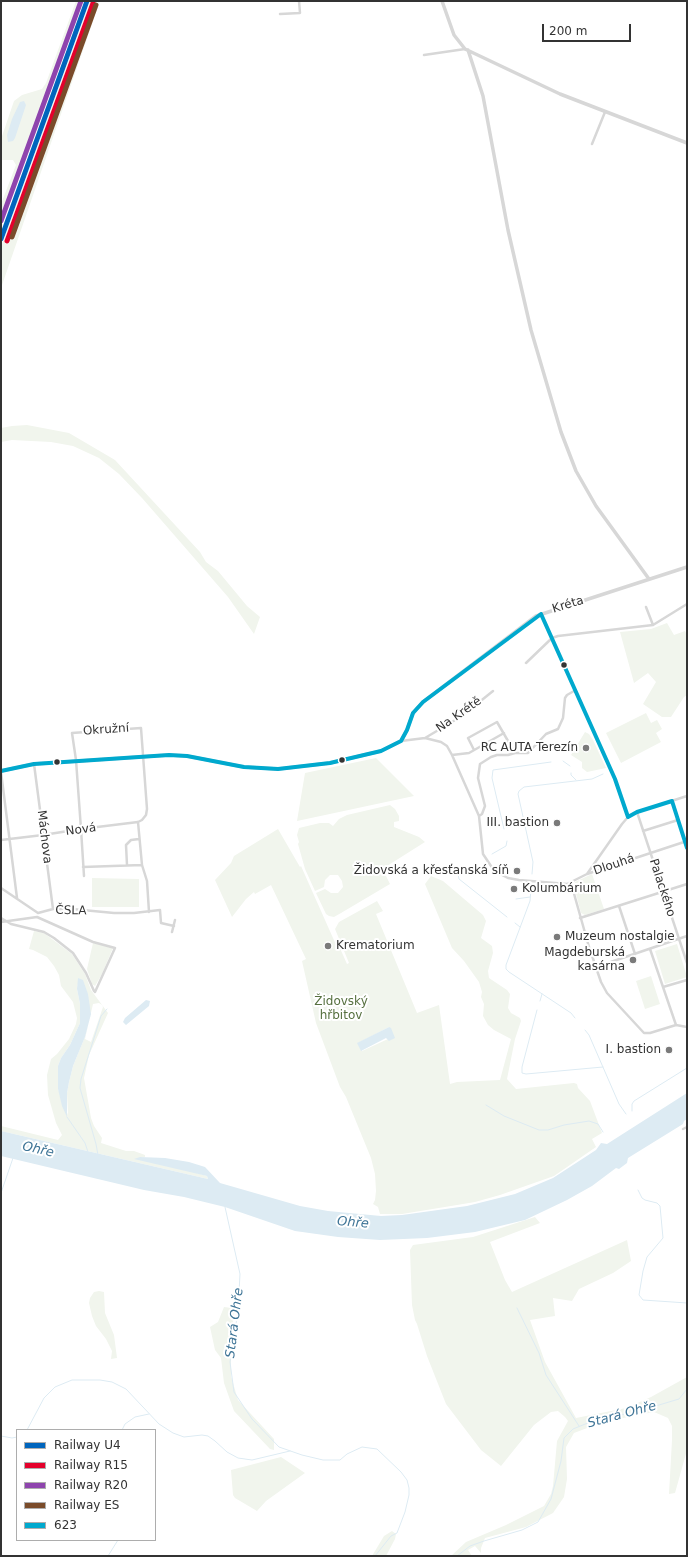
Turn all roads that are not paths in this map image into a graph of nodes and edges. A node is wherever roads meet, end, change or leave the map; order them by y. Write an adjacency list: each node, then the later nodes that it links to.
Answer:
1 (298, 1): 3 (street)
2 (442, 1): 4 (street)
3 (280, 14)
4 (467, 49): 5 (street); 6 (street); 10 (street)
5 (424, 55)
6 (605, 112): 7 (street); 8 (street)
7 (687, 143)
8 (592, 144)
9 (687, 567): 10 (street, Kréta)
10 (649, 579): 13 (street, Kréta)
11 (687, 604): 14 (street)
12 (646, 607): 14 (street)
13 (541, 614): 15 (street); 21 (street, Kréta)
14 (653, 625): 15 (street)
15 (552, 638): 16 (street); 18 (street)
16 (526, 663)
17 (492, 691): 20 (street, Na Krétě)
18 (574, 691): 23 (street); 33 (street)
19 (504, 733): 22 (street); 22 (street); 23 (street)
20 (425, 738): 21 (street); 24 (street)
21 (401, 741): 25 (street)
22 (474, 750): 24 (street)
23 (515, 753): 32 (street)
24 (452, 755): 32 (street)
25 (143, 756): 26 (street); 26 (street, Okružní); 35 (street)
26 (76, 760): 27 (street); 36 (street)
27 (34, 764): 28 (street); 38 (street, Máchova)
28 (1, 772): 39 (street)
29 (687, 796): 30 (street)
30 (672, 801): 31 (street); 34 (street)
31 (637, 812): 33 (street); 37 (street, Palackého)
32 (479, 816): 50 (street)
33 (628, 817): 48 (street)
34 (678, 820): 37 (street); 42 (street)
35 (138, 822): 36 (street, Nová); 40 (street)
36 (81, 830): 38 (street, Nová); 47 (street)
37 (643, 831): 44 (street, Palackého)
38 (43, 835): 39 (street, Nová); 56 (street, Máchova)
39 (9, 839): 41 (street, Nová); 54 (street)
40 (139, 839): 45 (street); 46 (street)
41 (1, 840)
42 (686, 841): 43 (street); 44 (street, Dlouhá)
43 (687, 848)
44 (651, 853): 48 (street, Dlouhá); 53 (street, Palackého)
45 (127, 865): 46 (street); 47 (street)
46 (142, 865): 57 (street)
47 (83, 867): 49 (street)
48 (587, 874): 50 (street)
49 (84, 876)
50 (571, 883): 61 (street)
51 (687, 884): 53 (street)
52 (1, 888): 54 (street, ČSLA)
53 (663, 892): 55 (street); 68 (street, Palackého)
54 (17, 899): 58 (street, ČSLA)
55 (619, 906): 61 (street); 70 (street)
56 (53, 909): 57 (street, ČSLA); 58 (street, ČSLA)
57 (149, 912): 65 (street)
58 (38, 913): 59 (street)
59 (37, 917): 64 (street); 64 (street)
60 (1, 918): 64 (street)
61 (580, 918): 72 (street)
62 (175, 920): 65 (street)
63 (1, 922): 64 (street)
64 (6, 922)
65 (174, 926): 66 (street)
66 (172, 932)
67 (687, 936): 68 (street)
68 (679, 939): 69 (street); 71 (street, Palackého)
69 (650, 948): 70 (street); 74 (street)
70 (635, 954): 72 (street)
71 (687, 963)
72 (596, 967): 75 (street)
73 (687, 980): 74 (street)
74 (664, 987): 75 (street)
75 (676, 1025): 76 (street)
76 (687, 1027)
77 (687, 1127): 78 (street)
78 (683, 1129)

